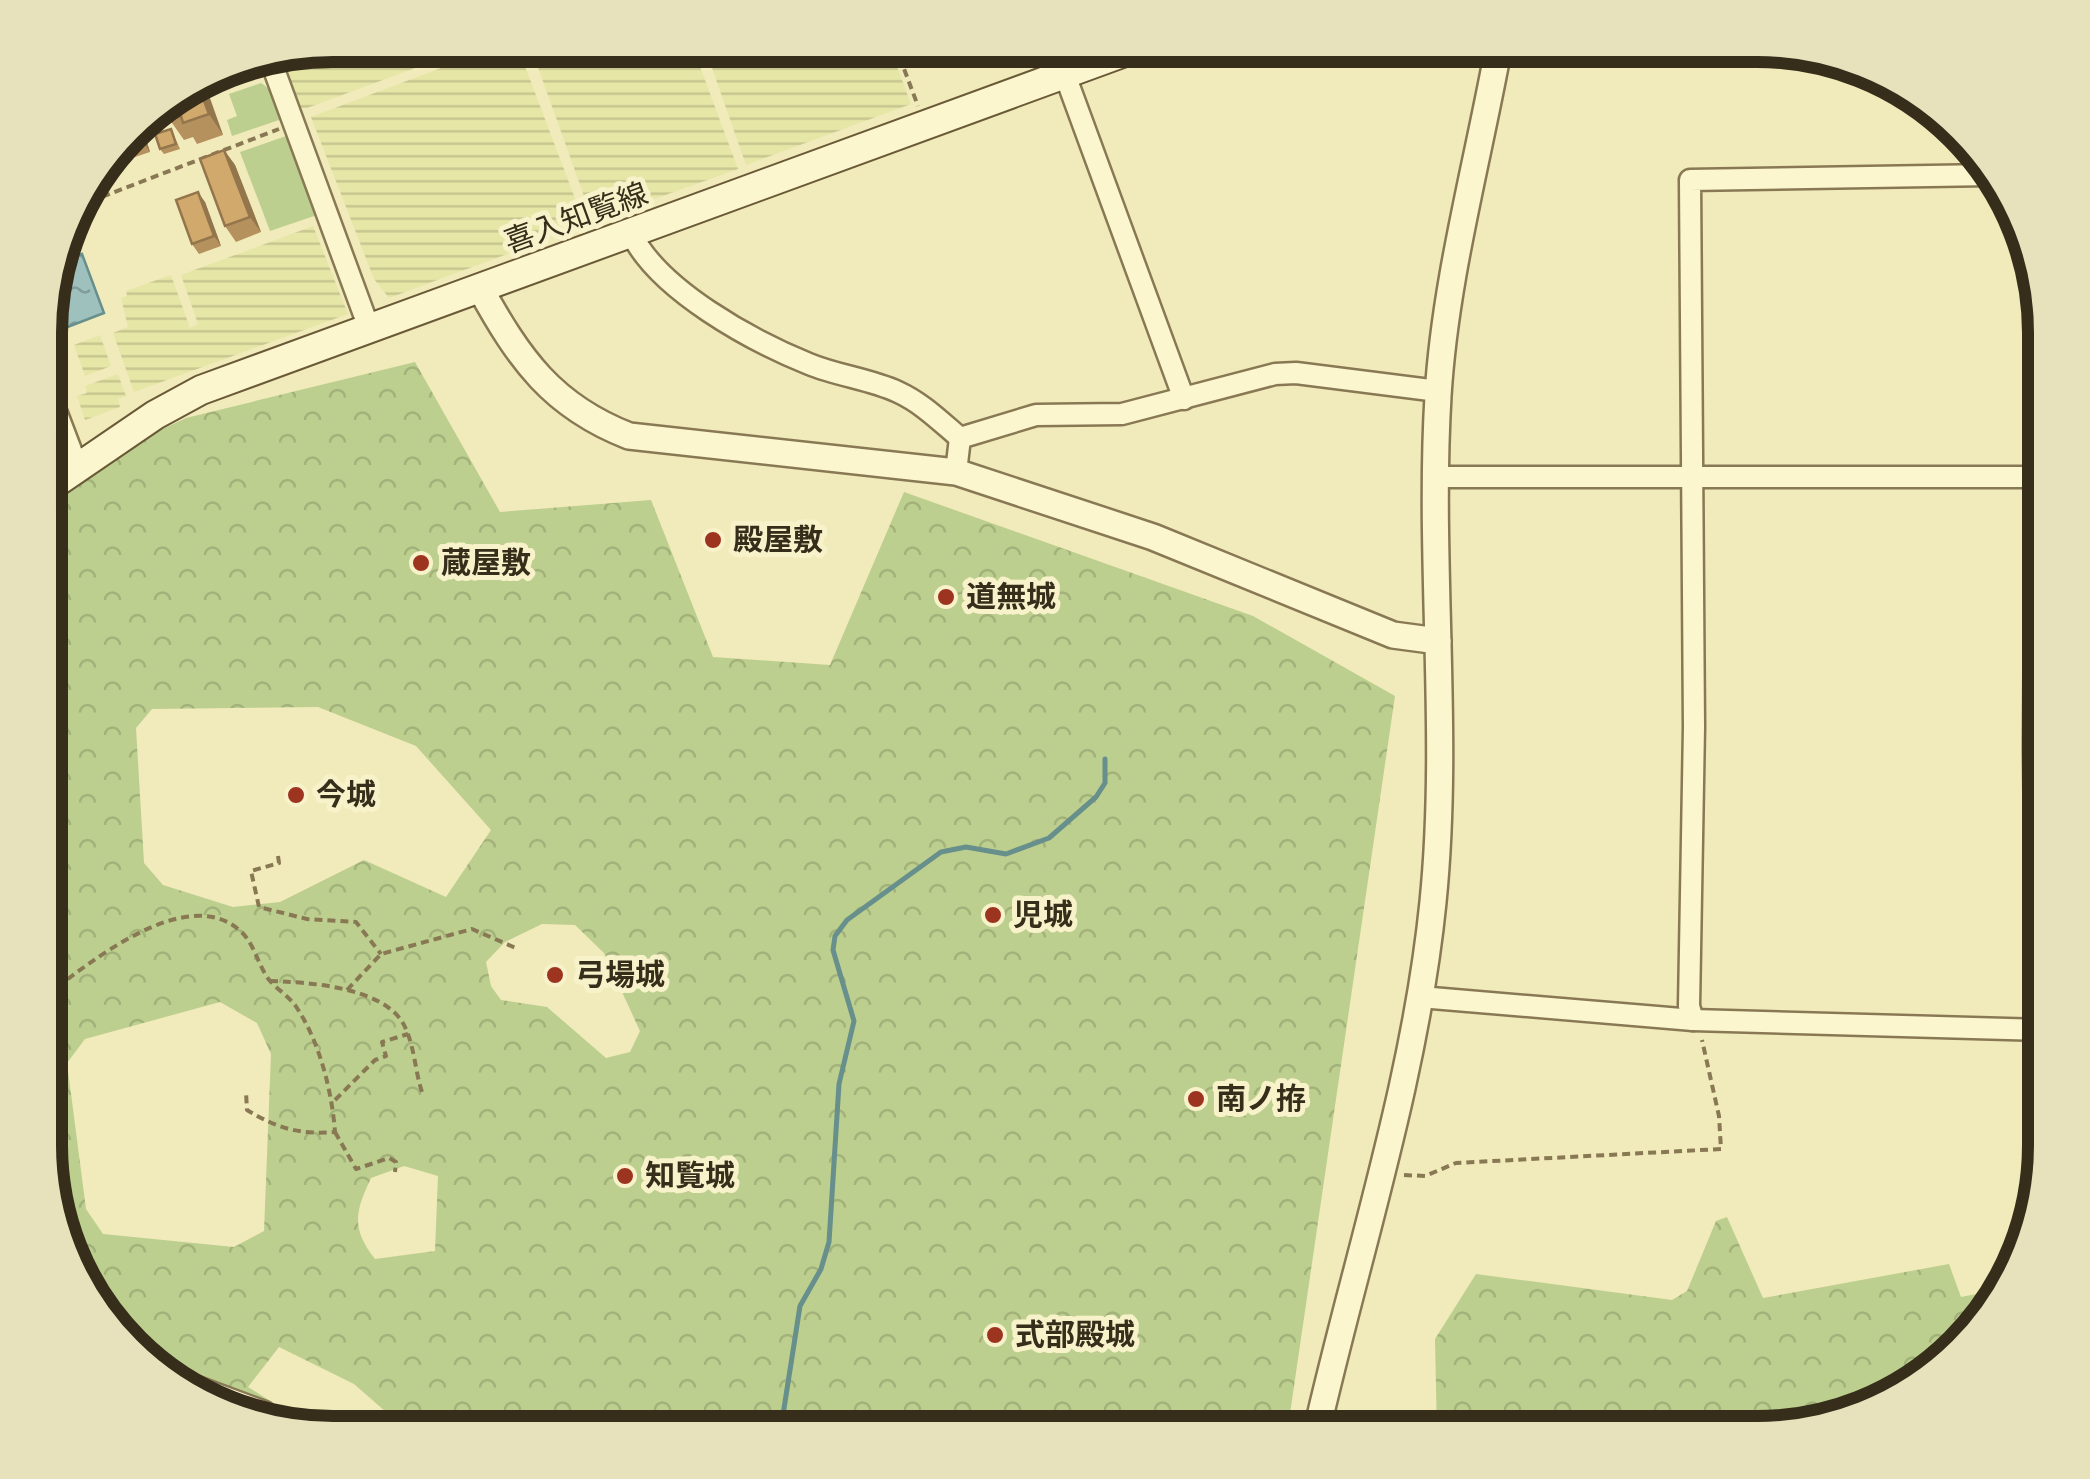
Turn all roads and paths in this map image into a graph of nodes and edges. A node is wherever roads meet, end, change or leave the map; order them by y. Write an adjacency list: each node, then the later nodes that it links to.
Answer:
1 (901, 62): 8 (path)
2 (1061, 63): 6 (street)
3 (1097, 63): 6 (main road, 喜入知覧線)
4 (1496, 63): 14 (street)
5 (274, 70): 7 (street)
6 (1066, 74): 8 (main road, 喜入知覧線); 15 (street)
7 (294, 123): 10 (path); 13 (street)
8 (924, 124): 11 (main road, 喜入知覧線)
9 (1976, 175): 22 (street)
10 (99, 198)
11 (631, 233): 12 (main road, 喜入知覧線); 17 (street)
12 (480, 288): 13 (main road, 喜入知覧線); 19 (street)
13 (369, 328): 18 (main road, 喜入知覧線)
14 (1438, 392): 15 (street); 23 (street)
15 (1184, 399): 17 (street)
16 (62, 427): 18 (street)
17 (960, 438): 19 (street)
18 (77, 466): 21 (main road, 喜入知覧線)
19 (956, 472): 24 (street)
20 (2027, 476): 22 (street)
21 (62, 477)
22 (1690, 477): 23 (street); 32 (street)
23 (1435, 478): 24 (street)
24 (1438, 641): 31 (street)
25 (278, 856): 27 (path)
26 (518, 949): 27 (path)
27 (381, 954): 30 (path)
28 (270, 980): 29 (path); 30 (path); 37 (path)
29 (63, 985)
30 (347, 990): 34 (path)
31 (1420, 997): 32 (street); 40 (street)
32 (1693, 1020): 33 (street); 40 (path)
33 (2027, 1030)
34 (408, 1034): 36 (path); 37 (path)
35 (246, 1092): 38 (path)
36 (423, 1095)
37 (333, 1101): 38 (path)
38 (335, 1132): 39 (path)
39 (395, 1172)
40 (1379, 1174): 41 (street)
41 (1320, 1416)

